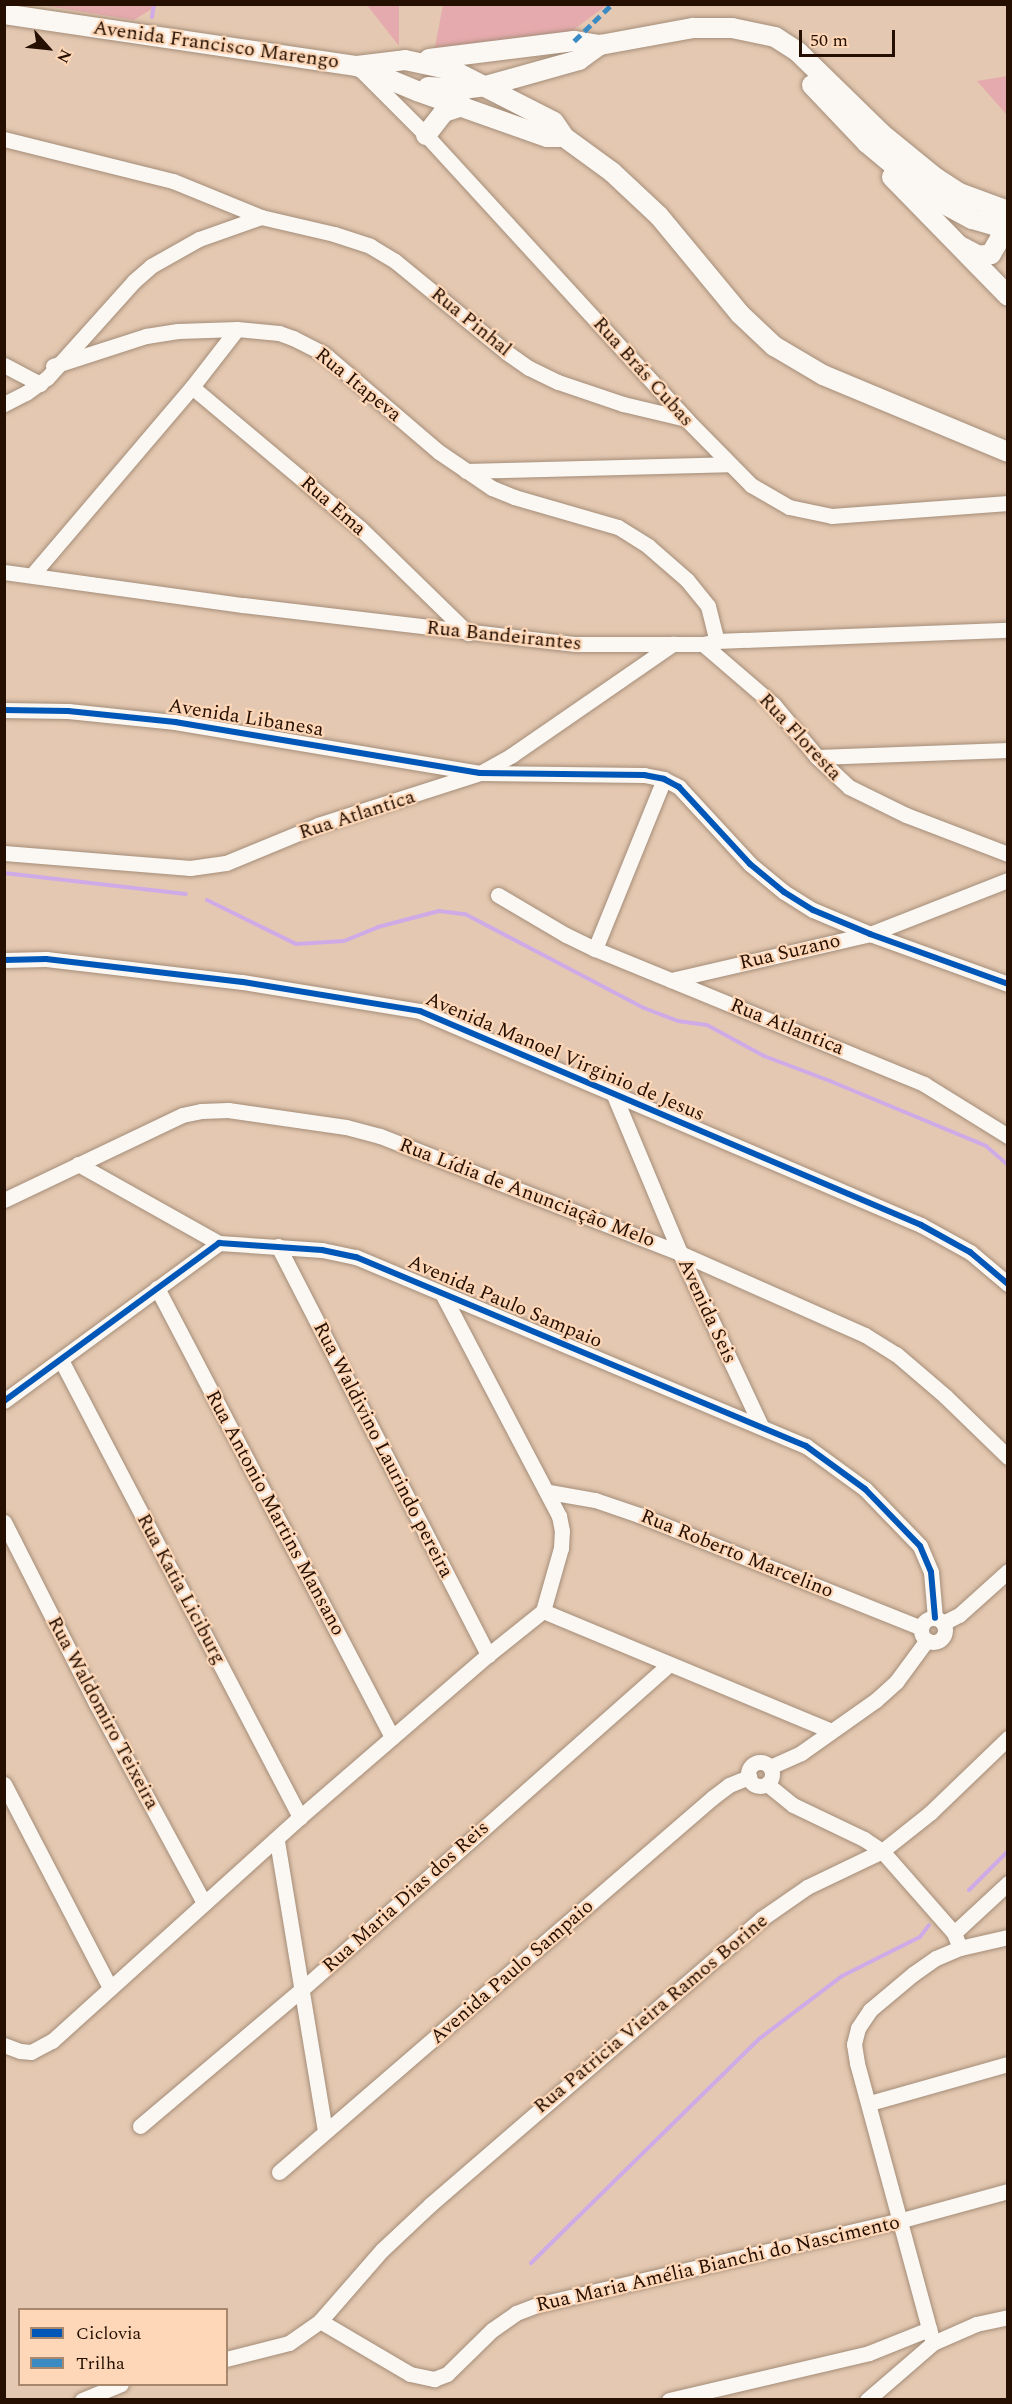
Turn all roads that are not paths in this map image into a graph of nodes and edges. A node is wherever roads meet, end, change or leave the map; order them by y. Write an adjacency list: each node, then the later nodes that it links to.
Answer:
1 (4, 14): 5 (main road, Avenida Francisco Marengo)
2 (756, 32): 3 (main road); 14 (main road); 16 (main road)
3 (600, 45): 4 (main road); 6 (main road)
4 (405, 60): 5 (main road, Avenida Francisco Marengo); 8 (main road, Avenida Francisco Marengo)
5 (357, 66): 7 (main road, Avenida Francisco Marengo); 11 (street, Rua Brás Cubas)
6 (525, 76): 8 (main road); 9 (main road)
7 (396, 82): 8 (main road); 10 (main road, Avenida Francisco Marengo)
8 (486, 86): 9 (main road, Avenida Francisco Marengo)
9 (519, 104): 12 (main road, Avenida Francisco Marengo)
10 (463, 106): 11 (main road); 12 (main road, Avenida Francisco Marengo)
11 (426, 135): 26 (street, Rua Brás Cubas)
12 (564, 137): 27 (main road, Avenida Francisco Marengo)
13 (4, 140): 15 (street, Rua Pinhal)
14 (867, 143): 16 (main road); 17 (main road)
15 (261, 217): 22 (street); 26 (street, Rua Pinhal)
16 (1002, 219): 18 (main road)
17 (950, 238): 18 (main road); 19 (main road)
18 (991, 254): 19 (main road)
19 (1008, 294)
20 (237, 329): 22 (street, Rua Itapeva); 24 (street); 29 (street, Rua Itapeva)
21 (4, 365): 23 (street)
22 (55, 367): 23 (street)
23 (40, 384): 25 (street)
24 (192, 387): 32 (street); 34 (street, Rua Ema)
25 (4, 404)
26 (686, 419): 28 (street, Rua Brás Cubas)
27 (1008, 452)
28 (728, 464): 29 (street); 30 (street, Rua Brás Cubas)
29 (466, 471): 35 (street, Rua Itapeva)
30 (1008, 503)
31 (4, 572): 32 (street, Rua Bandeirantes)
32 (32, 575): 34 (street, Rua Bandeirantes)
33 (1008, 630): 35 (street, Rua Bandeirantes)
34 (468, 633): 36 (street, Rua Bandeirantes)
35 (710, 643): 36 (street, Rua Bandeirantes); 39 (street, Rua Floresta)
36 (673, 644): 40 (street, Rua Atlantica)
37 (4, 710): 40 (street, Avenida Libanesa)
38 (1008, 750): 39 (street)
39 (817, 757): 43 (street, Rua Floresta)
40 (480, 773): 41 (street); 42 (street, Rua Atlantica)
41 (664, 779): 46 (street); 47 (street)
42 (4, 853)
43 (1008, 854)
44 (1008, 880): 46 (street, Rua Suzano)
45 (498, 895): 47 (street, Rua Atlantica)
46 (870, 934): 49 (street, Rua Suzano); 50 (street)
47 (595, 949): 49 (street, Rua Atlantica)
48 (4, 960): 51 (street, Avenida Manoel Virginio de Jesus)
49 (670, 980): 52 (street, Rua Atlantica)
50 (1008, 984)
51 (614, 1095): 57 (street, Avenida Seis); 58 (street, Avenida Manoel Virginio de Jesus)
52 (1008, 1136)
53 (78, 1164): 54 (street, Rua Lídia de Anunciação Melo); 55 (street); 57 (street, Rua Lídia de Anunciação Melo)
54 (4, 1200)
55 (219, 1243): 56 (street, Avenida Paulo Sampaio); 59 (street)
56 (278, 1246): 60 (street, Avenida Paulo Sampaio); 71 (street, Rua Waldivino Laurindo pereira)
57 (680, 1253): 63 (street, Avenida Seis); 64 (street, Rua Lídia de Anunciação Melo)
58 (1008, 1284)
59 (157, 1288): 61 (street); 74 (street, Rua Antonio Martins Mansano)
60 (443, 1295): 63 (street, Avenida Paulo Sampaio); 65 (street)
61 (61, 1360): 62 (street); 80 (street, Rua Katia Liciburg)
62 (4, 1401)
63 (761, 1426): 69 (street, Avenida Paulo Sampaio)
64 (1008, 1457)
65 (549, 1492): 68 (street); 70 (street, Rua Roberto Marcelino)
66 (4, 1522): 84 (street, Rua Waldomiro Teixeira)
67 (1008, 1571): 69 (street, Avenida Paulo Sampaio)
68 (543, 1611): 71 (street); 72 (street)
69 (939, 1620): 70 (street, Avenida Paulo Sampaio); 70 (street, Avenida Paulo Sampaio)
70 (924, 1634): 73 (street, Avenida Paulo Sampaio)
71 (488, 1655): 74 (street)
72 (668, 1665): 73 (street); 89 (street, Rua Maria Dias dos Reis)
73 (831, 1731): 76 (street, Avenida Paulo Sampaio)
74 (392, 1737): 80 (street)
75 (1008, 1738): 82 (street, Rua Patricia Vieira Ramos Borine)
76 (770, 1767): 77 (street, Avenida Paulo Sampaio); 79 (street)
77 (749, 1777): 79 (street); 94 (street, Avenida Paulo Sampaio)
78 (4, 1784): 88 (street)
79 (767, 1784): 82 (street)
80 (300, 1817): 81 (street)
81 (277, 1841): 84 (street); 89 (street)
82 (882, 1851): 85 (street); 99 (street, Rua Patricia Vieira Ramos Borine)
83 (1008, 1883): 85 (street)
84 (204, 1903): 88 (street)
85 (954, 1933): 87 (street)
86 (1008, 1936): 87 (street)
87 (960, 1948): 92 (street)
88 (110, 1988): 90 (street)
89 (300, 1991): 93 (street, Rua Maria Dias dos Reis); 94 (street)
90 (4, 2045)
91 (1008, 2064): 92 (street)
92 (870, 2103): 97 (street)
93 (140, 2126)
94 (324, 2130): 95 (street, Avenida Paulo Sampaio)
95 (279, 2172)
96 (1008, 2191): 97 (street, Rua Maria Amélia Bianchi do Nascimento)
97 (902, 2220): 99 (street, Rua Maria Amélia Bianchi do Nascimento); 100 (street)
98 (1008, 2317): 100 (street)
99 (320, 2321): 101 (street, Rua Patricia Vieira Ramos Borine)
100 (931, 2336): 104 (street); 105 (street)
101 (228, 2358)
102 (118, 2386): 103 (street)
103 (82, 2400)
104 (669, 2400)
105 (867, 2400)

